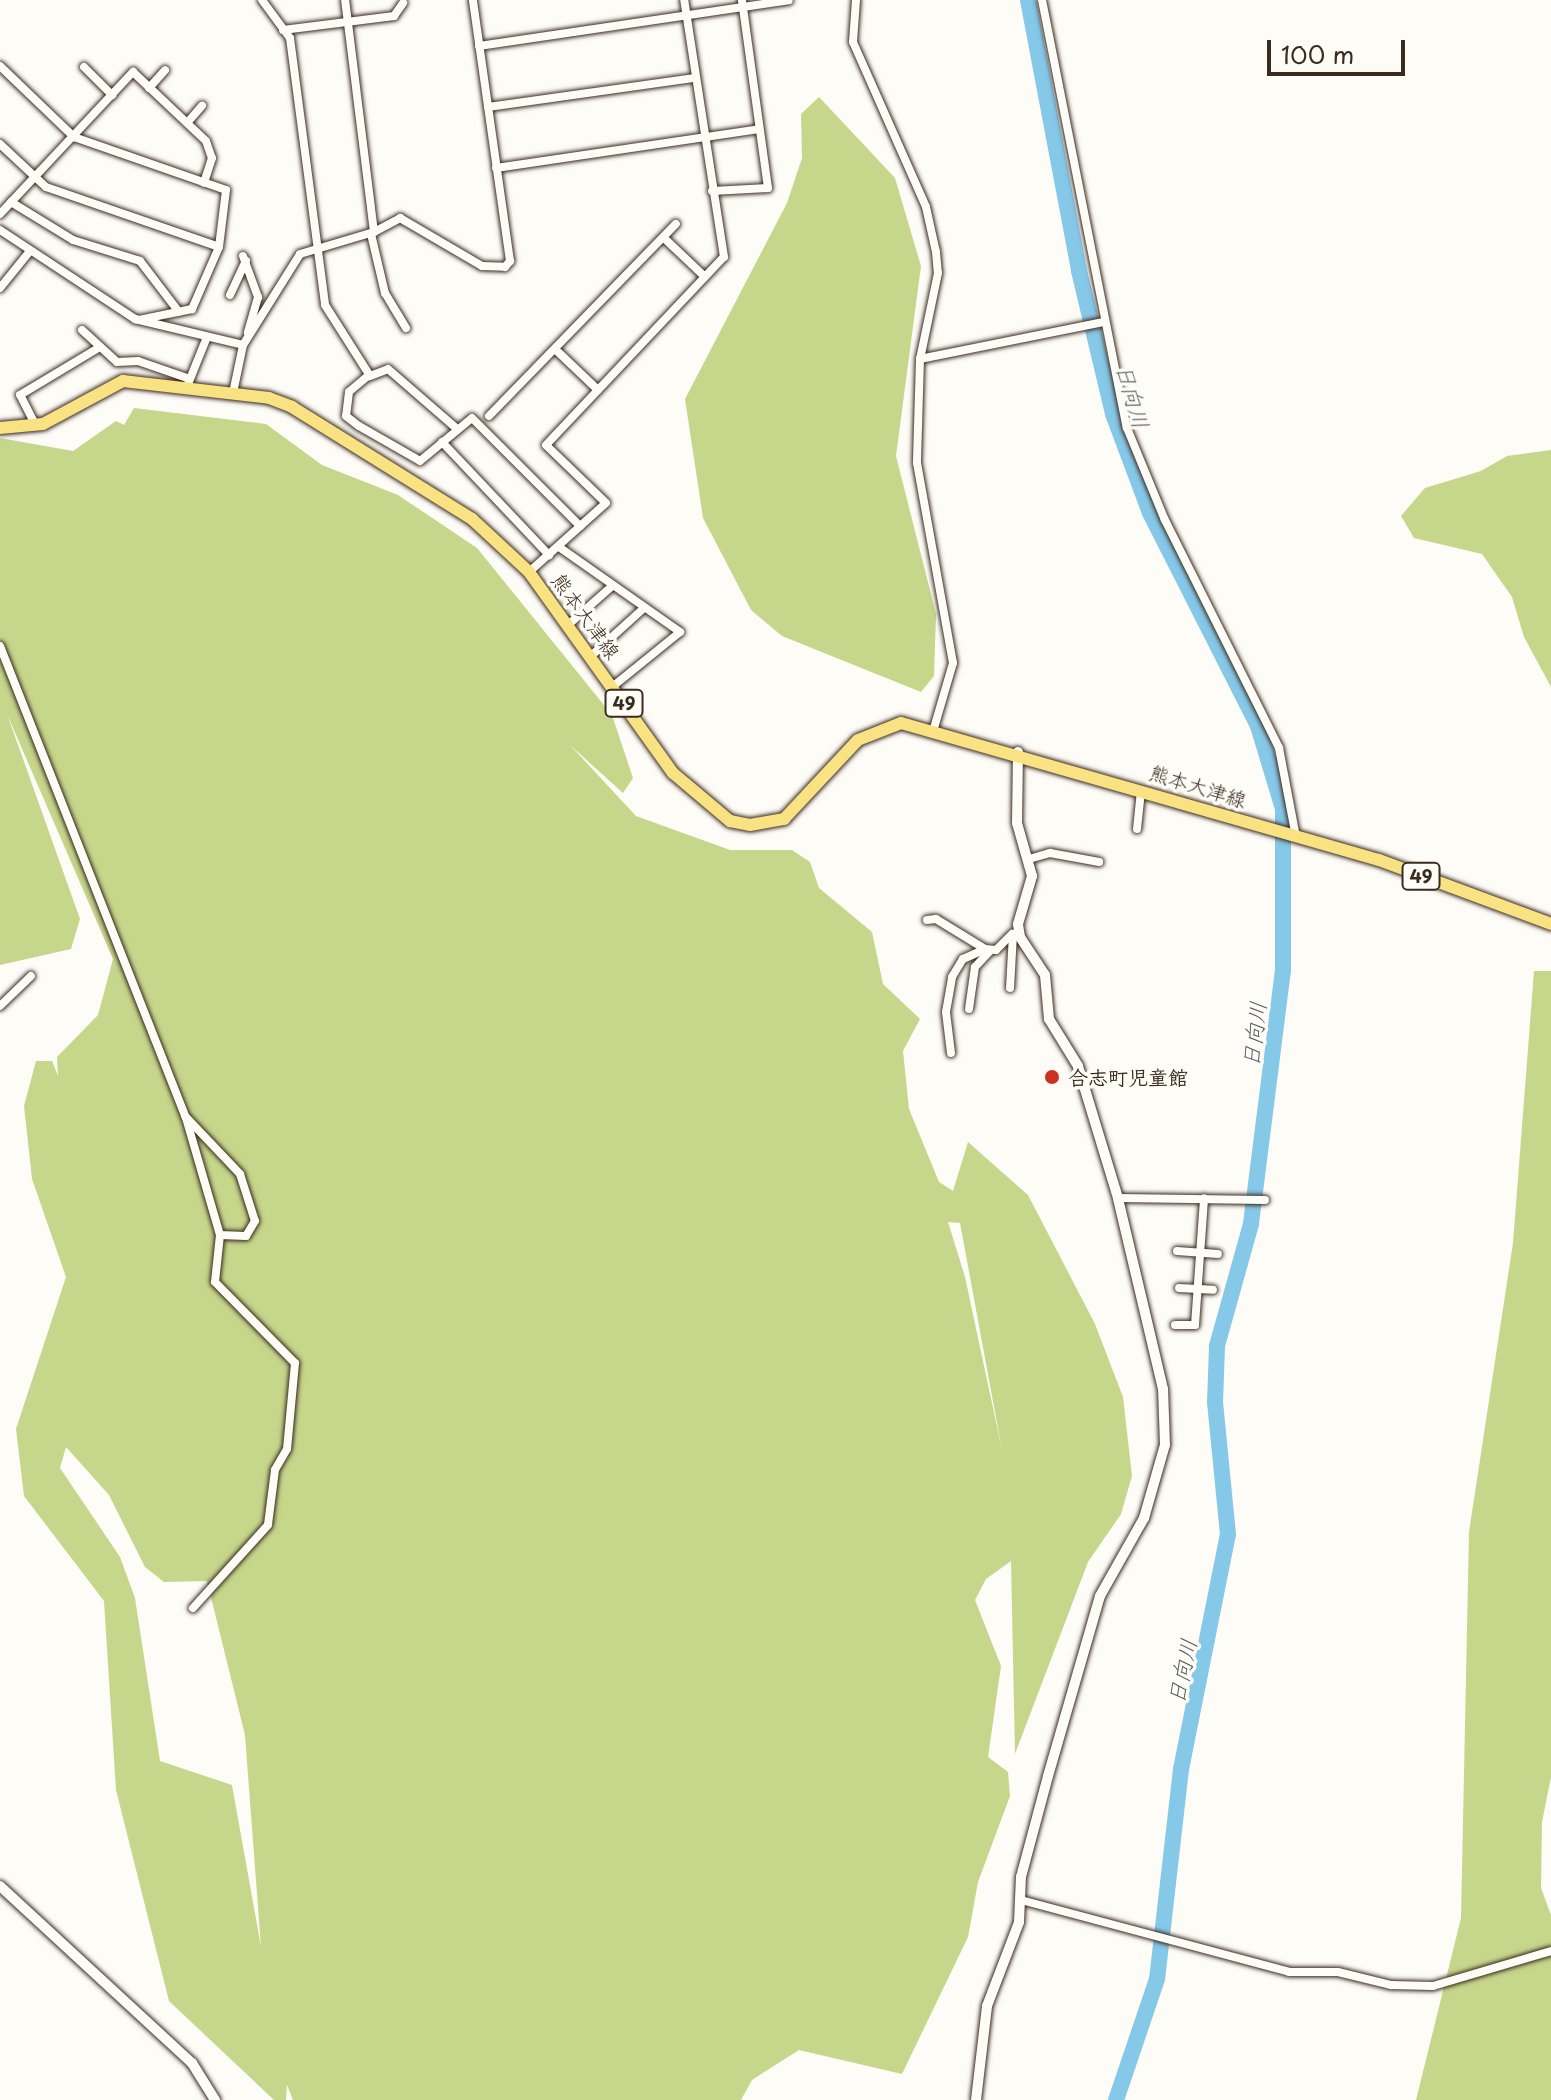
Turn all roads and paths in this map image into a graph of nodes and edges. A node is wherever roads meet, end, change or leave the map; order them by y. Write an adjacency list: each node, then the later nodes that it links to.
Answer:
1 (262, 0): 12 (street)
2 (345, 0): 11 (street)
3 (473, 0): 13 (street)
4 (684, 0): 10 (street)
5 (789, 0): 9 (street)
6 (856, 0): 53 (street)
7 (1042, 0): 45 (street)
8 (403, 3): 11 (street)
9 (743, 4): 10 (street); 23 (street)
10 (686, 16): 13 (street); 17 (street)
11 (347, 23): 12 (street); 35 (street)
12 (283, 30): 37 (street)
13 (479, 46): 21 (street)
14 (0, 66): 24 (street)
15 (84, 67): 19 (street)
16 (165, 70): 18 (street)
17 (695, 78): 21 (street); 25 (street)
18 (149, 88): 19 (street); 22 (street)
19 (112, 95): 24 (street)
20 (202, 106): 22 (street)
21 (488, 107): 27 (street)
22 (187, 123): 29 (street)
23 (759, 129): 25 (street); 30 (street)
24 (74, 137): 28 (street); 29 (street)
25 (704, 138): 27 (street); 30 (street)
26 (0, 144): 28 (street)
27 (496, 168): 35 (street)
28 (35, 177): 31 (street); 38 (street)
29 (204, 183): 38 (street)
30 (712, 191): 40 (street)
31 (11, 202): 32 (street); 43 (street)
32 (0, 214)
33 (676, 224): 36 (street)
34 (0, 230): 39 (street)
35 (373, 233): 37 (street); 46 (street)
36 (664, 238): 40 (street); 52 (street)
37 (318, 246): 48 (street); 54 (street)
38 (219, 247): 43 (street)
39 (30, 251): 41 (street); 44 (street)
40 (704, 276): 56 (street)
41 (0, 288)
42 (230, 295): 48 (street)
43 (179, 312): 44 (street)
44 (139, 320): 49 (street)
45 (1103, 322): 53 (street); 77 (street)
46 (406, 328)
47 (82, 330): 51 (street)
48 (248, 334): 50 (street)
49 (207, 337): 50 (street); 55 (street)
50 (243, 345): 57 (street)
51 (100, 347): 55 (street); 59 (street)
52 (556, 350): 56 (street); 58 (street)
53 (920, 359): 73 (street)
54 (369, 375): 60 (street); 62 (street)
55 (189, 384): 57 (main road, 熊本大津線 / 49); 59 (main road, 熊本大津線 / 49)
56 (598, 390): 63 (street)
57 (233, 393): 66 (main road, 熊本大津線 / 49)
58 (489, 416)
59 (37, 426): 61 (main road, 熊本大津線 / 49)
60 (456, 428): 62 (street); 63 (street)
61 (1, 430)
62 (442, 442): 65 (street)
63 (580, 526): 64 (street)
64 (559, 547): 65 (street); 67 (street)
65 (549, 555): 66 (street)
66 (529, 572): 69 (main road, 熊本大津線 / 49)
67 (611, 587): 68 (street); 69 (street)
68 (644, 608): 71 (street); 72 (street)
69 (568, 625): 71 (main road, 熊本大津線 / 49)
70 (0, 646): 89 (street)
71 (591, 656): 72 (main road, 熊本大津線 / 49)
72 (612, 687): 73 (main road, 熊本大津線 / 49)
73 (934, 728): 74 (main road, 熊本大津線 / 49)
74 (1019, 752): 75 (main road, 熊本大津線 / 49); 78 (street)
75 (1141, 790): 76 (street); 77 (main road, 熊本大津線 / 49)
76 (1137, 829)
77 (1293, 836): 81 (main road, 熊本大津線 / 49)
78 (1029, 859): 79 (street); 82 (street)
79 (1099, 862)
80 (927, 920): 83 (street)
81 (1551, 924)
82 (1015, 933): 83 (street); 85 (street); 90 (street)
83 (988, 950): 87 (street); 88 (street)
84 (31, 976): 86 (street)
85 (1010, 988)
86 (0, 1006)
87 (969, 1009)
88 (951, 1053)
89 (185, 1116): 93 (street); 93 (street)
90 (1118, 1198): 91 (street); 103 (street)
91 (1204, 1198): 92 (street); 95 (street)
92 (1265, 1200)
93 (220, 1235): 101 (street)
94 (1177, 1251): 95 (street)
95 (1199, 1252): 96 (street); 98 (street)
96 (1218, 1254)
97 (1179, 1288): 98 (street)
98 (1196, 1289): 99 (street); 100 (street)
99 (1213, 1290)
100 (1175, 1325)
101 (193, 1608)
102 (0, 1886): 105 (street)
103 (1021, 1900): 104 (street); 106 (street)
104 (1551, 1951)
105 (215, 2100)
106 (976, 2100)

